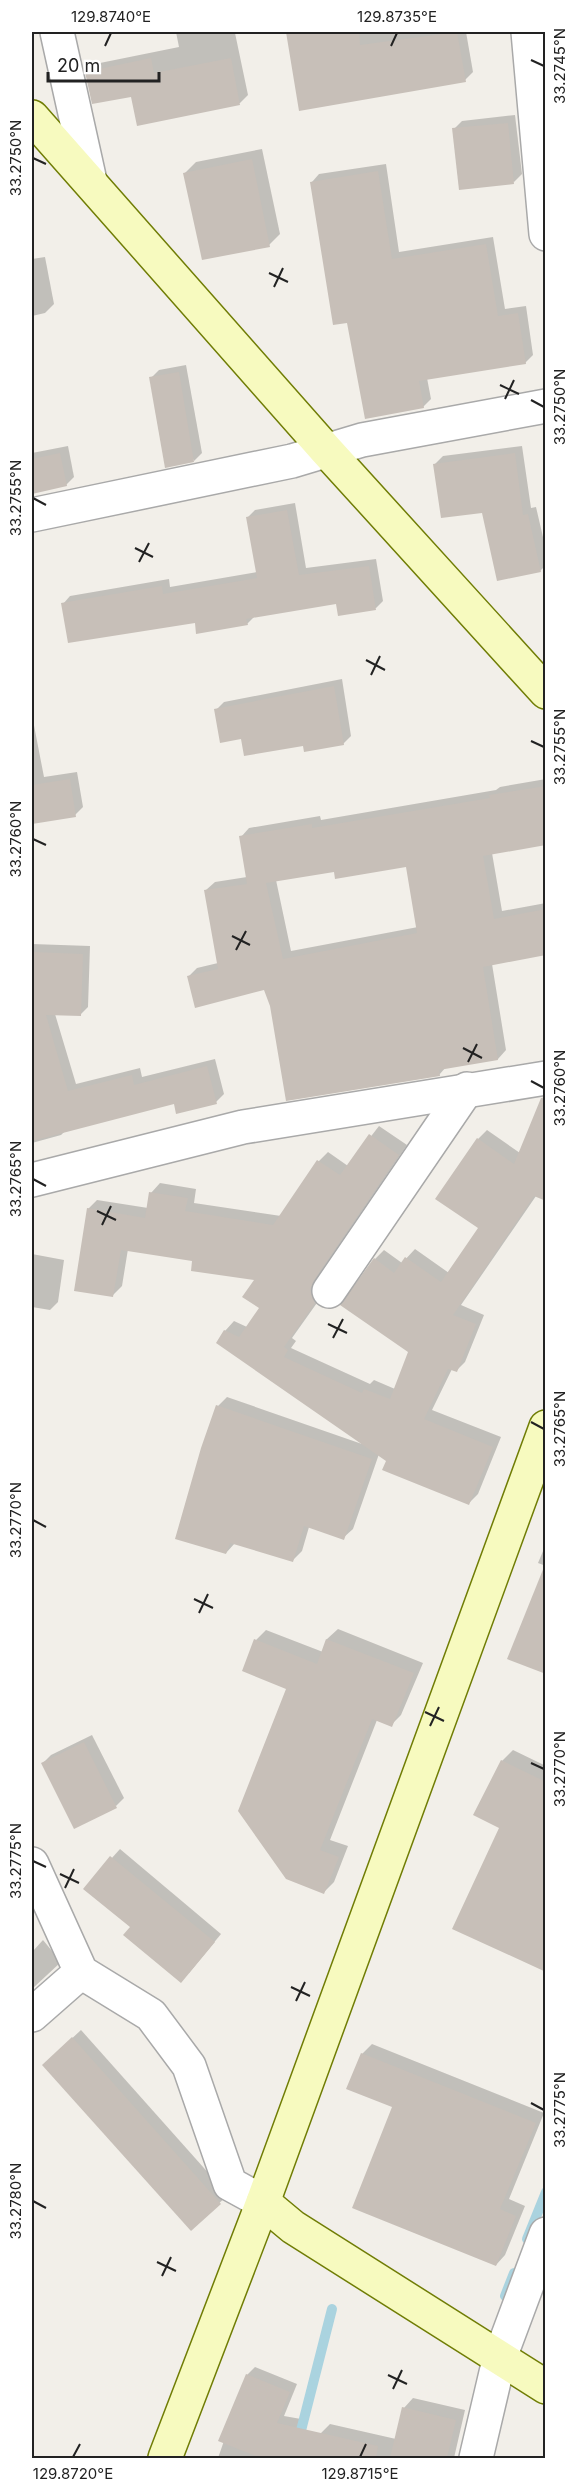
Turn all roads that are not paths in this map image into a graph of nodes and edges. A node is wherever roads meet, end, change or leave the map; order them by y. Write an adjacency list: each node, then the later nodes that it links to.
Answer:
1 (57, 32): 4 (street)
2 (528, 32): 5 (street)
3 (32, 117): 4 (street)
4 (90, 181): 7 (street)
5 (546, 234)
6 (546, 406): 7 (street)
7 (326, 450): 8 (street); 9 (street)
8 (32, 515)
9 (546, 692)
10 (546, 1078): 11 (street)
11 (467, 1089): 12 (street); 13 (street)
12 (32, 1180)
13 (329, 1291)
14 (546, 1427): 18 (street)
15 (32, 1864): 16 (street)
16 (81, 1972): 17 (street); 18 (street)
17 (32, 2015)
18 (263, 2202): 20 (street); 22 (street)
19 (546, 2234): 20 (street)
20 (499, 2360): 21 (street); 23 (street)
21 (546, 2387)
22 (165, 2458)
23 (476, 2458)

